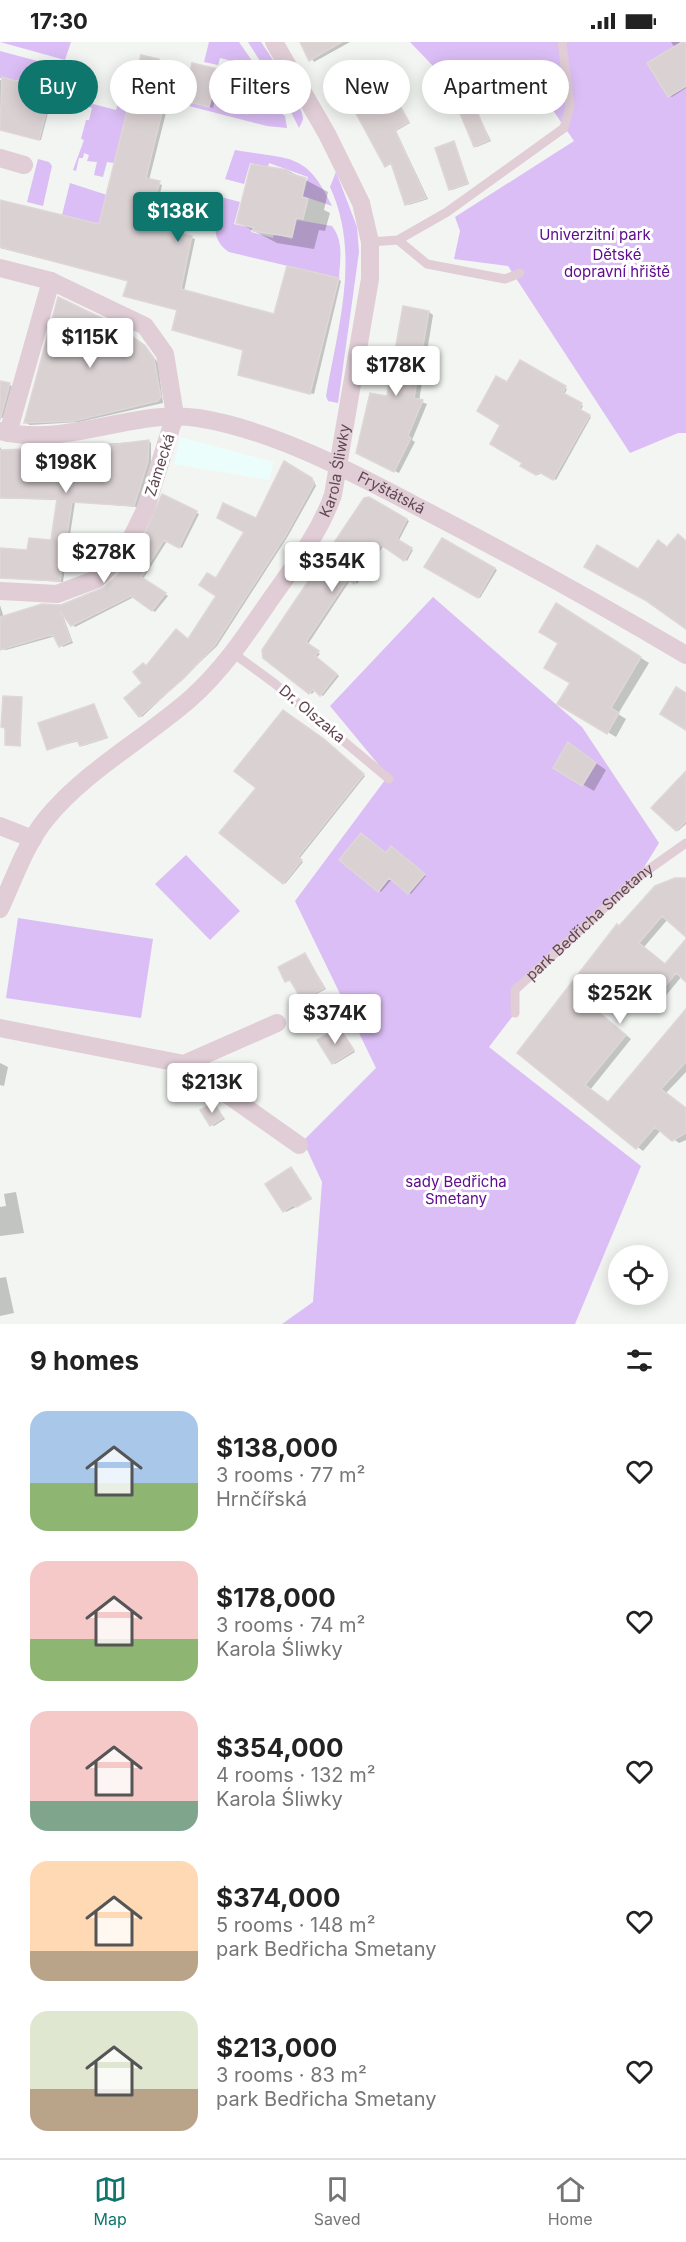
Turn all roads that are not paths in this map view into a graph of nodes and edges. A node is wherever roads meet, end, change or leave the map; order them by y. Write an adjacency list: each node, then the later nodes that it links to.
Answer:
1 (274, 42): 6 (street, Karola Śliwky)
2 (562, 42): 5 (lane)
3 (0, 158): 4 (street)
4 (24, 165)
5 (398, 240): 6 (lane); 8 (lane)
6 (370, 242): 12 (street, Karola Śliwky)
7 (0, 268): 9 (street)
8 (520, 273)
9 (51, 281): 10 (street); 11 (street)
10 (175, 416): 11 (street, Fryštátská); 12 (street, Fryštátská); 13 (street, Zámecká)
11 (4, 432)
12 (339, 468): 14 (street, Karola Śliwky); 15 (street, Fryštátská)
13 (0, 591)
14 (233, 653): 16 (lane, Dr. Olszaka); 18 (street, Karola Śliwky)
15 (686, 655)
16 (389, 779)
17 (0, 826): 18 (street)
18 (33, 839): 20 (street, Karola Śliwky)
19 (686, 843): 21 (lane, park Bedřicha Smetany)
20 (0, 909)
21 (515, 1013)
22 (278, 1023): 24 (street)
23 (0, 1028): 24 (street)
24 (184, 1064): 25 (street)
25 (299, 1145)

